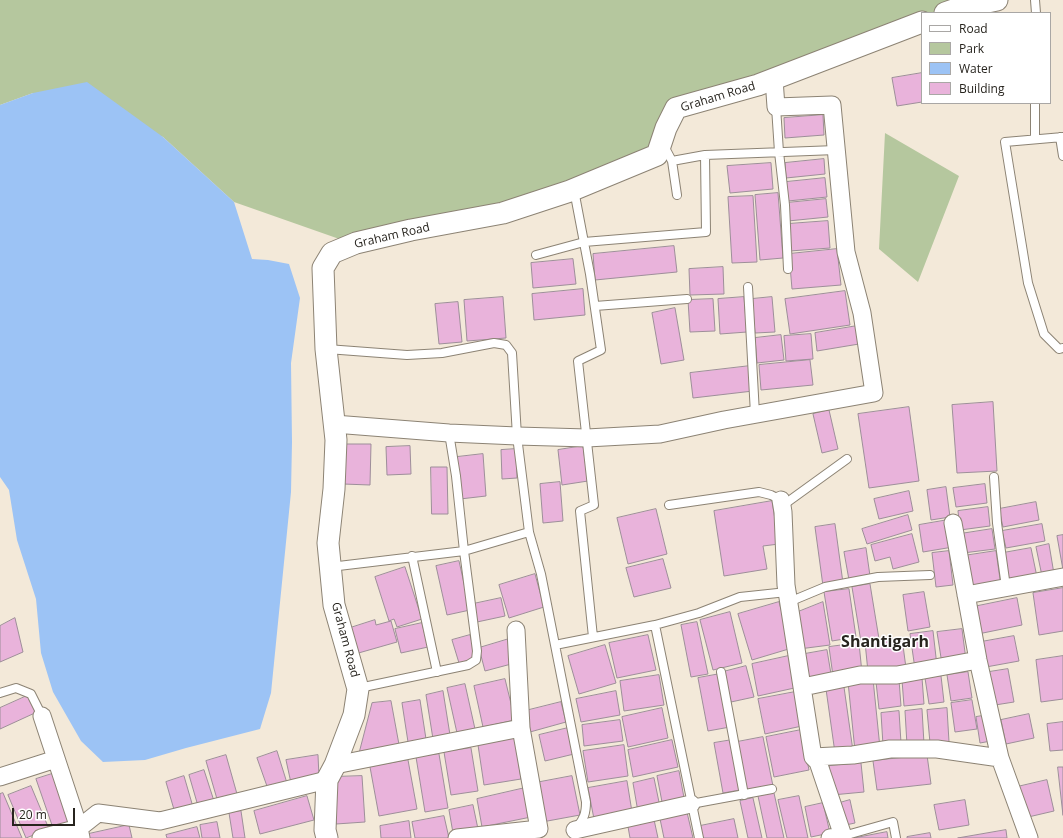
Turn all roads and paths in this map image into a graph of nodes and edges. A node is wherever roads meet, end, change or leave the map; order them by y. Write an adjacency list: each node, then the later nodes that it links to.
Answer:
1 (997, 0): 3 (street)
2 (1035, 0): 4 (lane)
3 (949, 12)
4 (1036, 12)
5 (921, 22): 6 (street, Graham Road)
6 (774, 79): 8 (street); 11 (street, Graham Road)
7 (1035, 104): 10 (lane)
8 (776, 107): 12 (street); 13 (lane)
9 (1062, 137): 10 (lane); 15 (lane)
10 (1035, 139): 25 (lane)
11 (661, 142): 16 (lane); 17 (street, Graham Road)
12 (836, 150): 13 (lane); 27 (street)
13 (779, 152): 14 (lane); 21 (lane)
14 (705, 155): 16 (lane); 19 (lane)
15 (1063, 156)
16 (672, 161): 18 (lane)
17 (574, 189): 19 (lane); 26 (street, Graham Road)
18 (677, 195)
19 (584, 242): 20 (lane); 24 (lane)
20 (536, 255)
21 (788, 269)
22 (748, 287): 27 (lane)
23 (687, 299): 24 (lane)
24 (595, 306): 31 (lane)
25 (1063, 348)
26 (326, 349): 28 (street, Graham Road); 30 (lane)
27 (755, 414): 31 (street)
28 (334, 424): 29 (street); 40 (street, Graham Road)
29 (448, 433): 30 (street); 38 (lane)
30 (516, 436): 31 (street); 37 (lane)
31 (586, 438): 48 (lane)
32 (847, 459): 34 (lane)
33 (994, 477): 43 (lane)
34 (782, 503): 35 (lane); 45 (street)
35 (669, 505)
36 (953, 523): 44 (street)
37 (530, 532): 38 (lane); 49 (lane)
38 (464, 551): 39 (lane); 51 (lane)
39 (412, 556): 40 (lane); 51 (lane)
40 (330, 567): 54 (street, Graham Road)
41 (930, 576): 45 (lane)
42 (1063, 577): 43 (street)
43 (1006, 586): 44 (street)
44 (966, 595): 50 (street)
45 (788, 597): 46 (lane); 53 (street)
46 (654, 625): 48 (lane); 65 (lane)
47 (516, 630): 57 (street)
48 (593, 637): 49 (lane)
49 (555, 645): 67 (lane)
50 (978, 660): 53 (street); 59 (street)
51 (437, 672): 54 (lane)
52 (721, 672): 64 (lane)
53 (803, 687): 58 (street)
54 (358, 689): 61 (street, Graham Road)
55 (0, 693): 56 (lane)
56 (42, 716): 60 (street)
57 (520, 728): 61 (street); 71 (street)
58 (813, 757): 59 (street); 68 (street)
59 (1000, 758): 74 (street)
60 (56, 760): 62 (street); 66 (street)
61 (331, 772): 66 (street); 70 (street, Graham Road)
62 (0, 776)
63 (772, 789): 64 (lane)
64 (744, 795): 65 (lane)
65 (691, 804): 67 (street); 72 (lane)
66 (80, 833): 69 (street)
67 (574, 834)
68 (839, 837): 73 (lane)
69 (41, 838)
70 (326, 838)
71 (457, 838)
72 (699, 838)
73 (896, 838)
74 (1029, 838)

